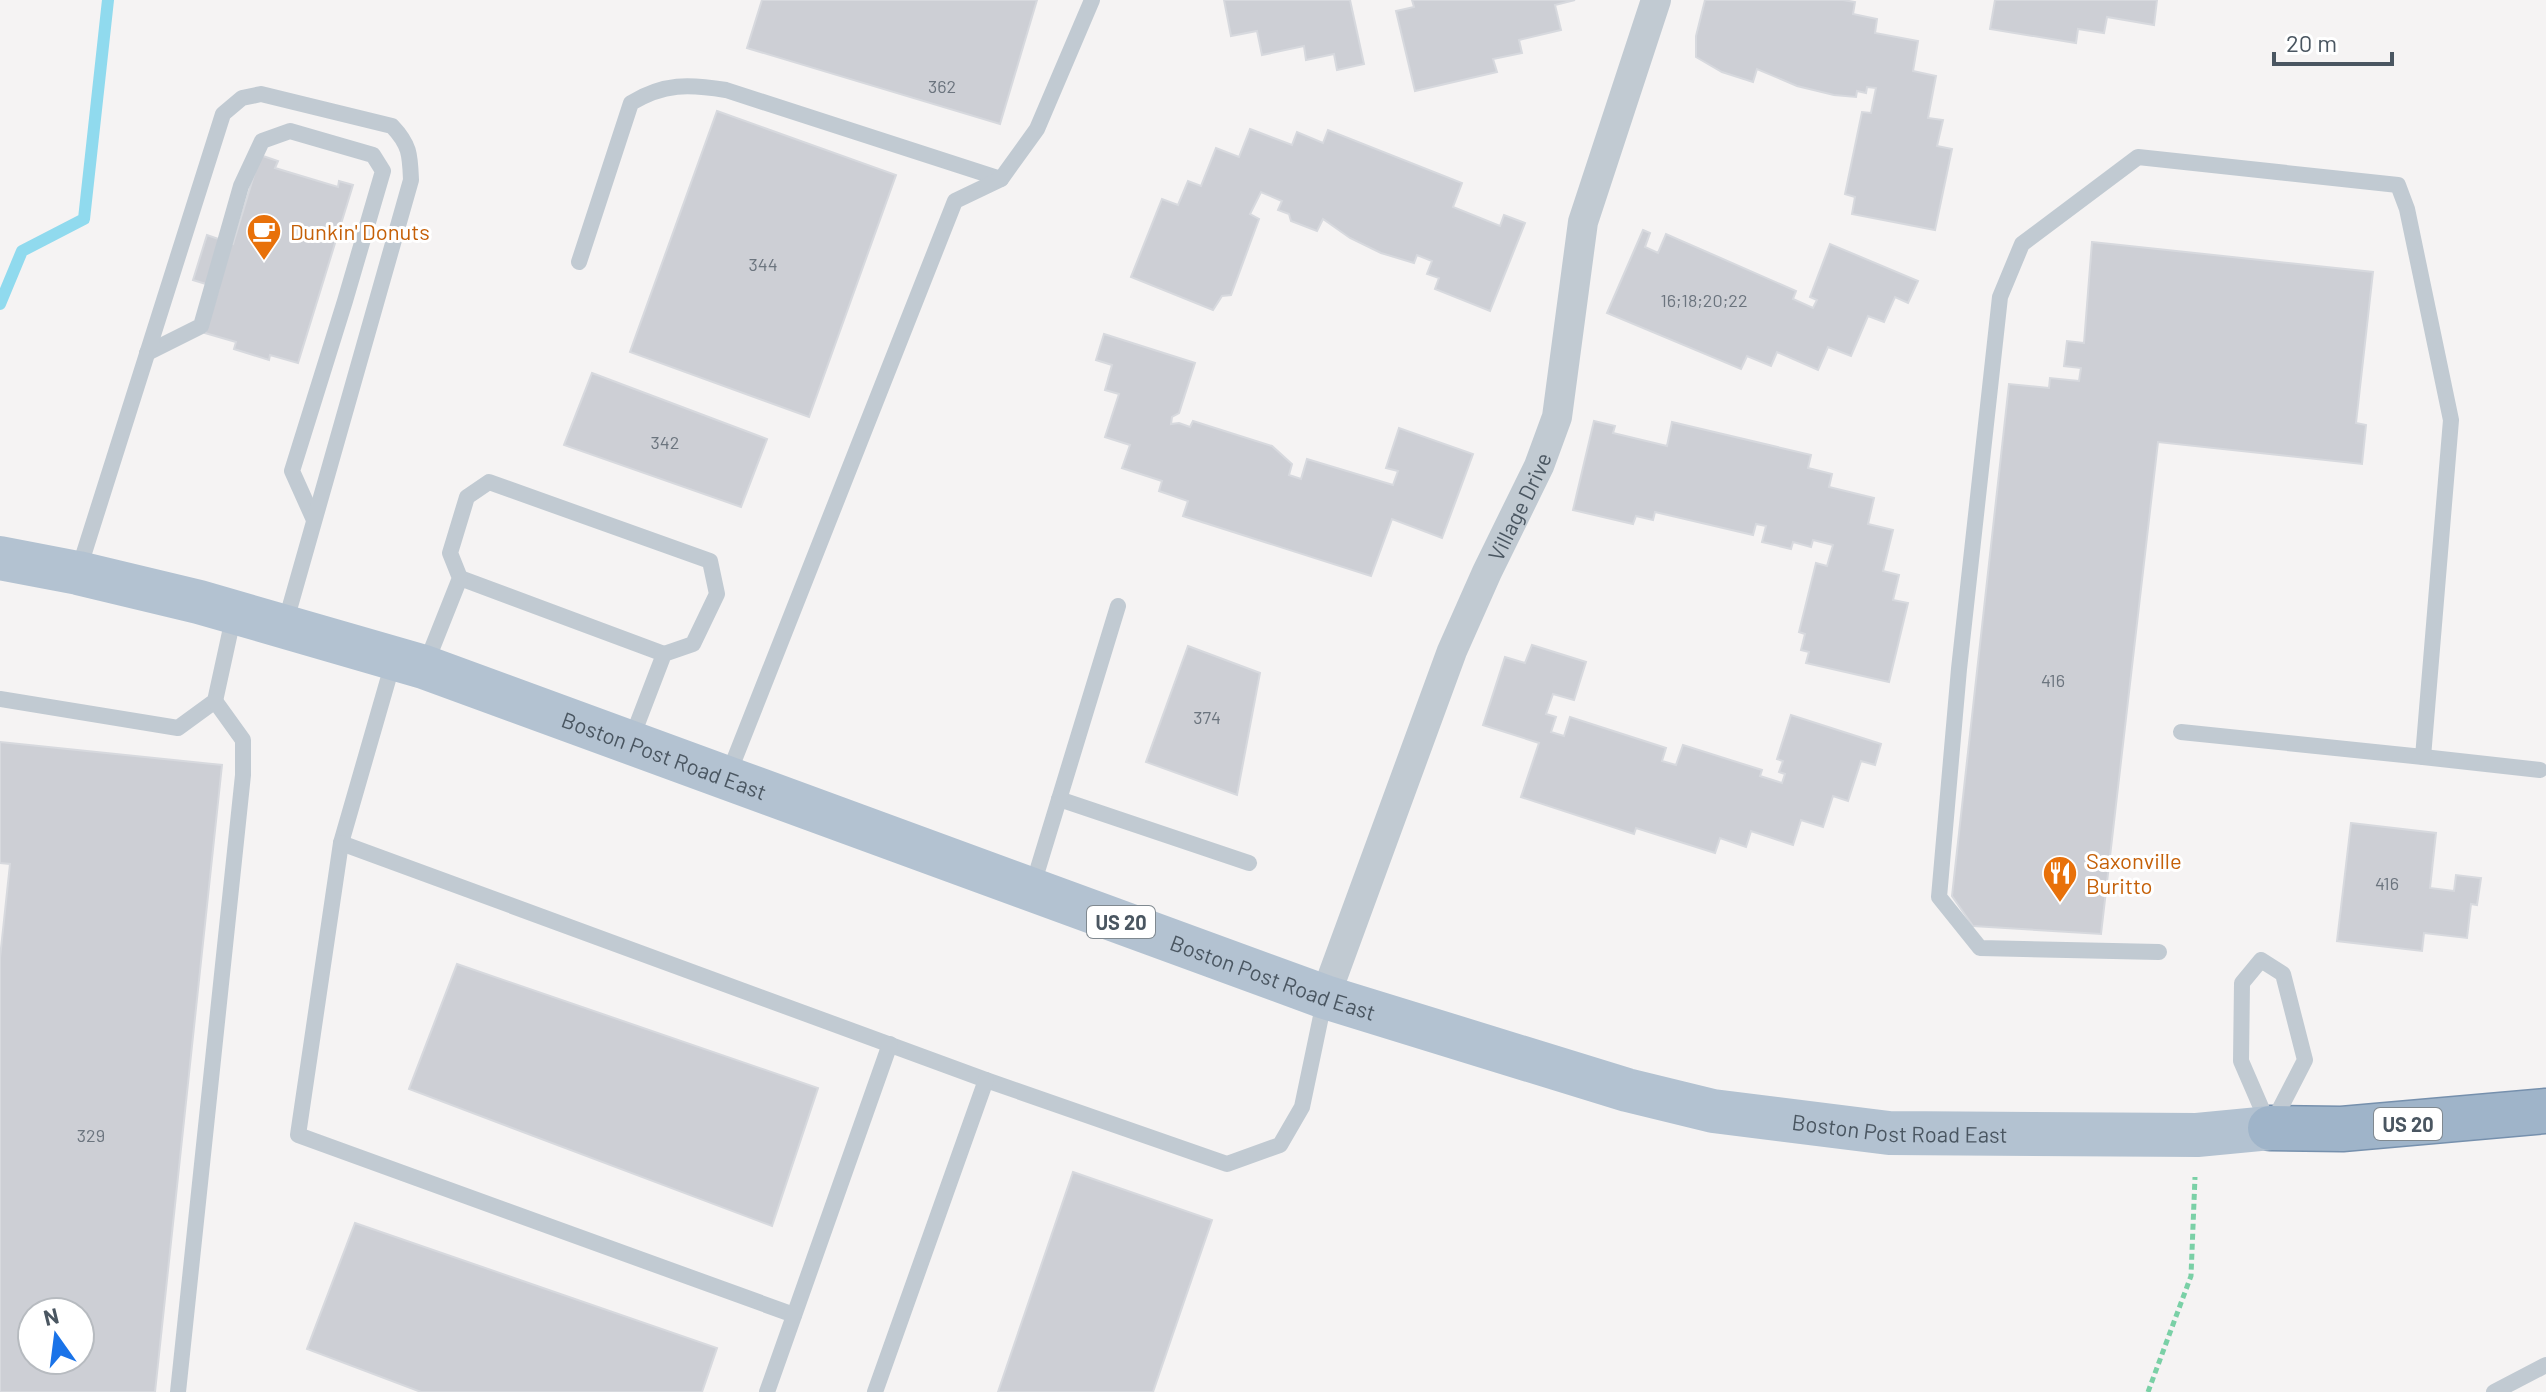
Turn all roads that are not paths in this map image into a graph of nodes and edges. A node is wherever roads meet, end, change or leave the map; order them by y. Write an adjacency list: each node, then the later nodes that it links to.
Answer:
1 (1092, 0): 3 (lane)
2 (1656, 0): 27 (street, Village Drive)
3 (1001, 179): 4 (lane); 21 (lane)
4 (579, 262)
5 (147, 353): 6 (lane); 6 (lane); 8 (lane)
6 (314, 520): 12 (lane)
7 (0, 558): 8 (main road, Boston Post Road East / US 20)
8 (78, 573): 11 (main road, Boston Post Road East / US 20)
9 (460, 578): 13 (lane); 13 (lane); 14 (lane)
10 (1118, 606): 22 (lane)
11 (234, 612): 12 (main road, Boston Post Road East / US 20); 16 (lane)
12 (284, 626): 14 (main road, Boston Post Road East / US 20)
13 (664, 654): 18 (lane)
14 (409, 663): 18 (main road, Boston Post Road East / US 20); 23 (lane)
15 (0, 699): 16 (lane)
16 (215, 701): 34 (lane)
17 (2181, 732): 19 (lane)
18 (631, 741): 21 (main road, Boston Post Road East / US 20)
19 (2423, 757): 20 (lane); 26 (lane)
20 (2540, 770)
21 (726, 779): 25 (main road, Boston Post Road East / US 20)
22 (1059, 799): 24 (lane); 25 (lane)
23 (341, 843): 28 (lane); 32 (lane)
24 (1249, 863)
25 (1032, 889): 27 (main road, Boston Post Road East / US 20)
26 (2159, 952)
27 (1325, 997): 29 (lane); 31 (main road, Boston Post Road East / US 20)
28 (890, 1044): 29 (lane); 32 (lane)
29 (986, 1080): 36 (lane)
30 (2546, 1111): 31 (highway, Boston Post Road East / US 20)
31 (2270, 1128): 31 (lane)
32 (794, 1315): 35 (lane)
33 (2546, 1365): 37 (lane)
34 (178, 1392)
35 (767, 1392)
36 (875, 1392)
37 (2494, 1392)

